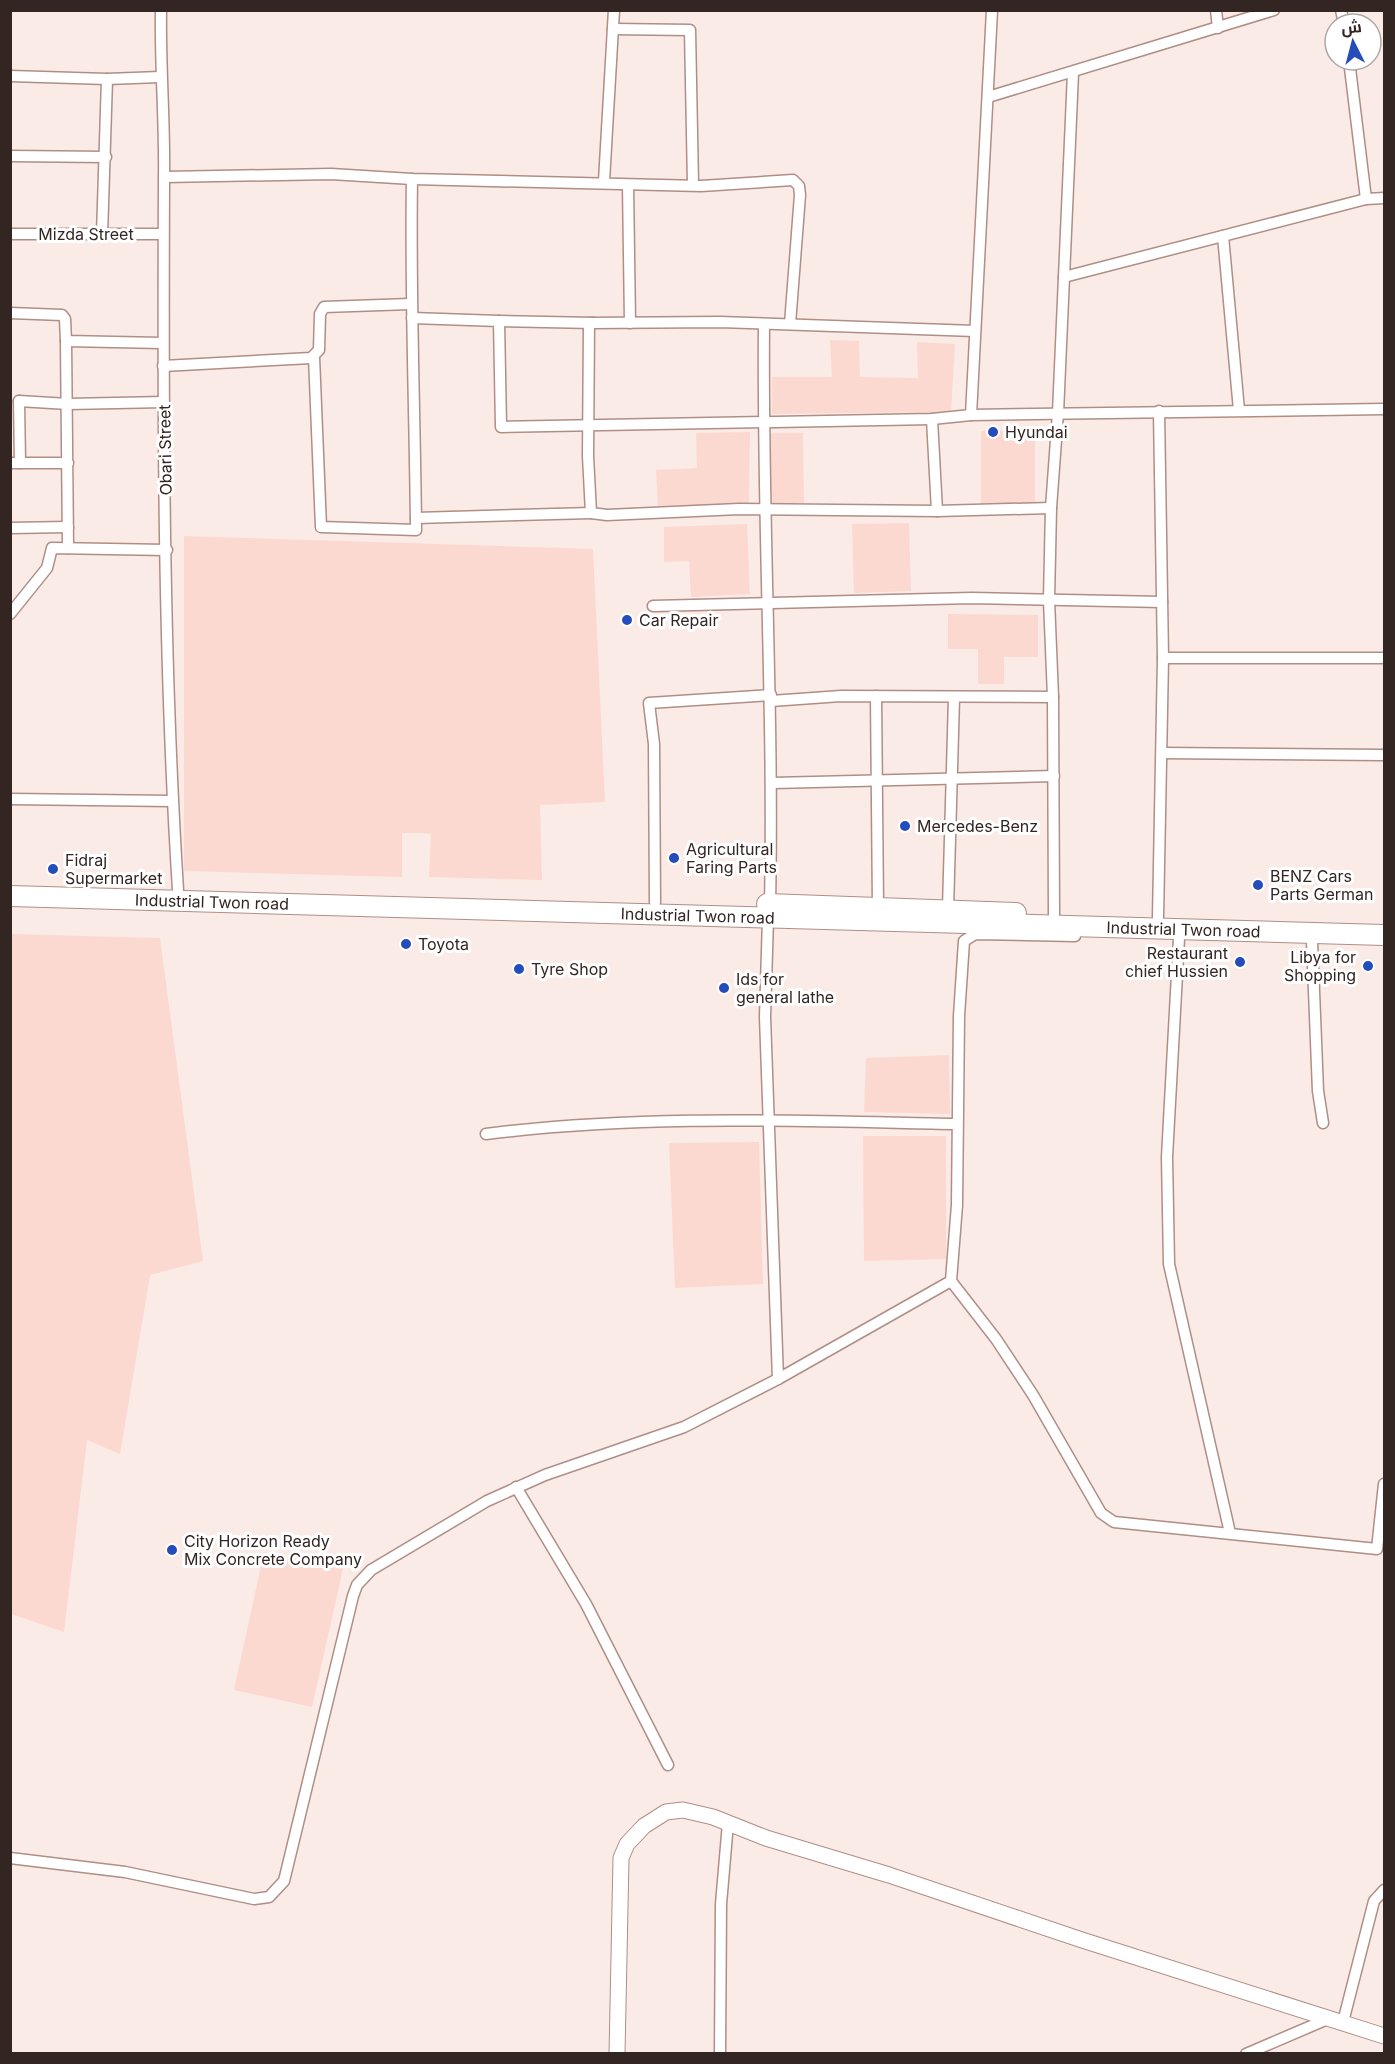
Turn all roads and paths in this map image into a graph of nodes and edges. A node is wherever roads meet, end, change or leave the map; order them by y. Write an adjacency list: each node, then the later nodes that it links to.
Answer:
1 (161, 10): 11 (street, Obari Street)
2 (614, 10): 7 (street)
3 (992, 10): 13 (street)
4 (1216, 10): 6 (street)
5 (1274, 10): 6 (street)
6 (1218, 28): 9 (street)
7 (613, 29): 18 (street); 20 (street)
8 (1350, 72): 22 (street)
9 (1073, 73): 13 (street); 27 (street)
10 (10, 76): 12 (street)
11 (160, 77): 12 (street); 16 (street, Obari Street)
12 (107, 80): 15 (street)
13 (988, 97): 36 (street)
14 (10, 156): 15 (street)
15 (106, 157): 25 (street)
16 (165, 177): 17 (street); 24 (street, Obari Street)
17 (412, 179): 18 (street); 28 (street)
18 (604, 181): 19 (street)
19 (628, 185): 20 (street); 33 (street)
20 (693, 185): 34 (street)
21 (1384, 198): 22 (street)
22 (1366, 199): 26 (street)
23 (10, 234): 25 (street, Mizda Street)
24 (162, 234): 25 (street, Mizda Street); 38 (street, Obari Street)
25 (102, 235)
26 (1223, 236): 27 (street); 45 (street)
27 (1064, 277): 47 (street)
28 (410, 304): 30 (street); 39 (street)
29 (10, 313): 37 (street)
30 (412, 318): 31 (street); 58 (street)
31 (499, 321): 32 (street); 51 (street)
32 (595, 323): 33 (street); 51 (street)
33 (630, 323): 35 (street)
34 (790, 324): 35 (street); 36 (street)
35 (764, 325): 50 (street)
36 (975, 331): 48 (street)
37 (66, 341): 38 (street); 43 (street)
38 (162, 343): 40 (street, Obari Street)
39 (314, 357): 40 (street); 58 (street)
40 (163, 366): 42 (street, Obari Street)
41 (15, 399): 43 (street); 52 (street)
42 (164, 402): 43 (street); 62 (street, Obari Street)
43 (68, 404): 53 (street)
44 (1384, 409): 45 (street)
45 (1239, 410): 46 (street)
46 (1159, 411): 47 (street); 64 (street)
47 (1058, 412): 48 (street); 54 (street)
48 (971, 415): 49 (street)
49 (932, 419): 50 (street); 56 (street)
50 (763, 420): 51 (street); 55 (street)
51 (588, 424): 57 (street)
52 (15, 463): 53 (street)
53 (68, 463): 59 (street)
54 (1051, 508): 56 (street); 63 (street)
55 (766, 510): 56 (street); 57 (street); 65 (street)
56 (937, 511)
57 (591, 513): 58 (street)
58 (416, 518)
59 (68, 527): 60 (street); 61 (street)
60 (10, 528)
61 (68, 548): 62 (street); 67 (street)
62 (167, 550): 81 (street, Obari Street)
63 (1049, 600): 64 (street); 65 (street); 71 (street)
64 (1162, 602): 68 (street)
65 (766, 604): 66 (street); 72 (street)
66 (653, 606)
67 (10, 614)
68 (1163, 658): 69 (street); 74 (street)
69 (1384, 658)
70 (876, 696): 72 (street); 73 (street); 78 (street)
71 (1053, 697): 73 (street); 76 (street)
72 (771, 698): 79 (street); 85 (street)
73 (954, 698): 77 (street)
74 (1162, 753): 75 (street); 90 (street)
75 (1384, 755)
76 (1054, 776): 77 (street); 89 (street)
77 (952, 778): 78 (street); 87 (street)
78 (877, 780): 79 (street); 86 (street)
79 (773, 783): 88 (street)
80 (10, 799): 81 (street)
81 (172, 801): 83 (street, Obari Street)
82 (10, 885): 83 (highway)
83 (178, 890): 85 (highway)
84 (10, 896): 88 (highway, Industrial Twon road)
85 (655, 902): 88 (highway)
86 (878, 908): 87 (highway); 88 (highway)
87 (948, 909): 89 (highway)
88 (769, 911): 92 (highway, Industrial Twon road); 98 (street)
89 (1054, 915): 90 (highway)
90 (1158, 918): 91 (highway)
91 (1384, 923)
92 (963, 924): 93 (highway, Industrial Twon road); 97 (street)
93 (1384, 935)
94 (1179, 938): 95 (street); 97 (street); 106 (street)
95 (1312, 941): 96 (street); 99 (street)
96 (1384, 942)
97 (962, 945): 100 (street)
98 (769, 1120): 100 (street); 101 (street); 103 (street)
99 (1323, 1123)
100 (957, 1124): 102 (street)
101 (486, 1134)
102 (951, 1281): 103 (street); 106 (street)
103 (778, 1379): 105 (street)
104 (1384, 1484): 106 (street)
105 (516, 1487): 107 (street); 109 (street)
106 (1230, 1533)
107 (668, 1765)
108 (728, 1823): 111 (street); 113 (street); 114 (street)
109 (10, 1858)
110 (1384, 1890): 111 (street)
111 (1336, 2020): 112 (street); 115 (street)
112 (1384, 2036)
113 (618, 2054)
114 (720, 2054)
115 (1246, 2054)

